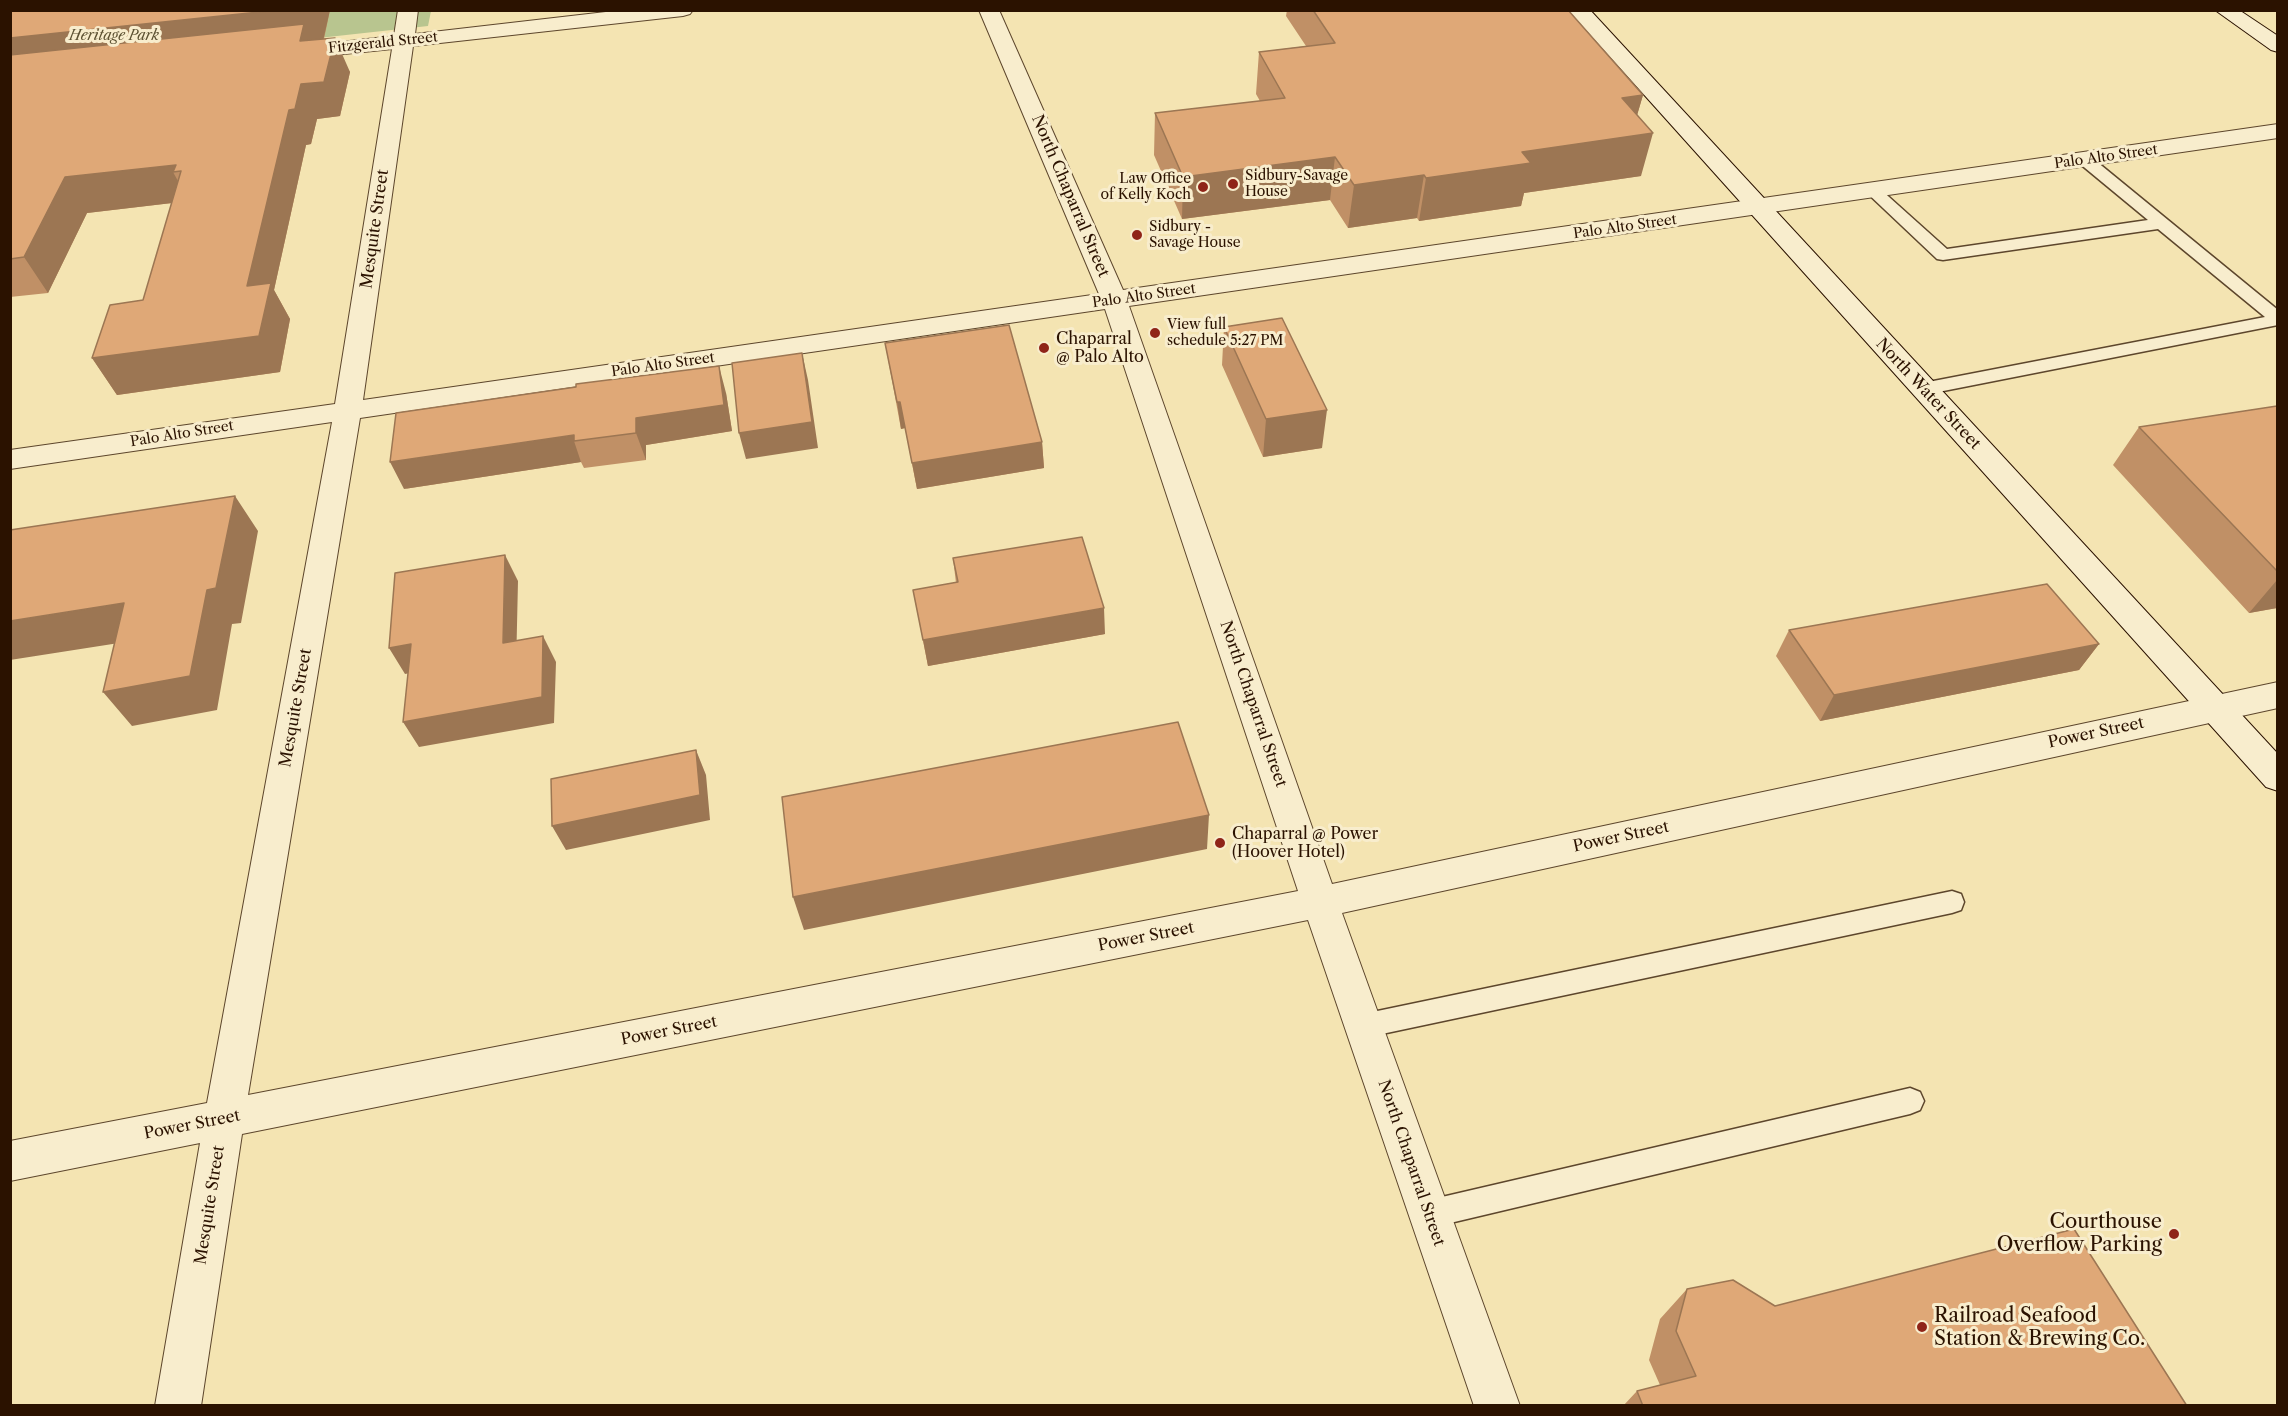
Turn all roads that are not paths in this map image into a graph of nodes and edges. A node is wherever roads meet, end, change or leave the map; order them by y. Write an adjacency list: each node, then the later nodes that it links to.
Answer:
1 (683, 10): 5 (street, Fitzgerald Street)
2 (989, 10): 13 (street, North Chaparral Street)
3 (1578, 10): 11 (street, North Water Street)
4 (2225, 10): 6 (street)
5 (405, 26): 7 (street, Fitzgerald Street); 16 (street, Mesquite Street)
6 (2277, 46)
7 (272, 56)
8 (2277, 131): 9 (street, Palo Alto Street)
9 (2085, 160): 10 (street, Palo Alto Street); 12 (lane)
10 (1873, 191): 11 (street, Palo Alto Street); 12 (lane)
11 (1757, 208): 13 (street, Palo Alto Street); 15 (street, North Water Street)
12 (2162, 223): 14 (lane)
13 (1115, 301): 16 (street, Palo Alto Street); 21 (street, North Chaparral Street)
14 (2277, 320): 15 (lane)
15 (1923, 389): 19 (street, North Water Street)
16 (348, 410): 17 (street, Palo Alto Street); 25 (street, Mesquite Street)
17 (10, 460)
18 (2277, 695): 19 (street, Power Street)
19 (2216, 707): 20 (street, North Water Street); 21 (street, Power Street)
20 (2277, 777)
21 (1320, 902): 23 (street, North Chaparral Street); 25 (street, Power Street)
22 (1952, 902): 23 (lane)
23 (1363, 1026): 27 (street, North Chaparral Street)
24 (1910, 1101): 27 (lane)
25 (224, 1119): 26 (street, Power Street); 28 (street, Mesquite Street)
26 (10, 1161)
27 (1429, 1214): 29 (street, North Chaparral Street)
28 (178, 1406)
29 (1497, 1406)

